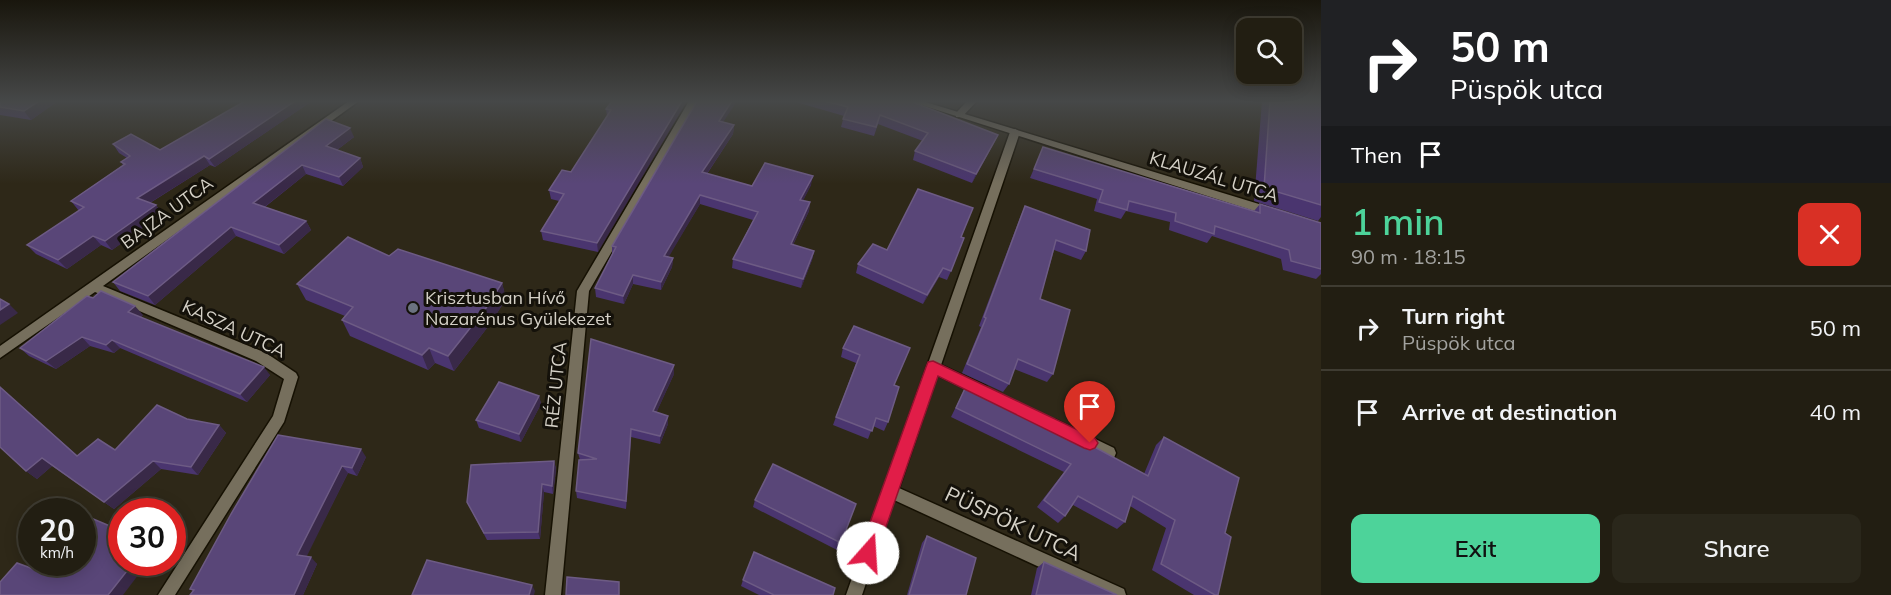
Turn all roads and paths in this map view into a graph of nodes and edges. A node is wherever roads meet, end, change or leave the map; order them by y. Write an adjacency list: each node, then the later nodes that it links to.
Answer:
1 (314, 129): 6 (street, BAJZA UTCA)
2 (677, 129): 14 (street, RÉZ UTCA)
3 (1004, 129): 4 (street, KLAUZÁL UTCA)
4 (1015, 132): 5 (street, KLAUZÁL UTCA); 8 (street)
5 (1287, 218)
6 (93, 286): 7 (street, BAJZA UTCA); 13 (street, KASZA UTCA)
7 (0, 353)
8 (933, 367): 9 (street); 12 (street)
9 (995, 397)
10 (1047, 422): 11 (street)
11 (1109, 453)
12 (890, 490): 15 (street); 16 (street, PÜSPÖK UTCA)
13 (166, 595)
14 (553, 595)
15 (854, 595)
16 (1118, 595)

